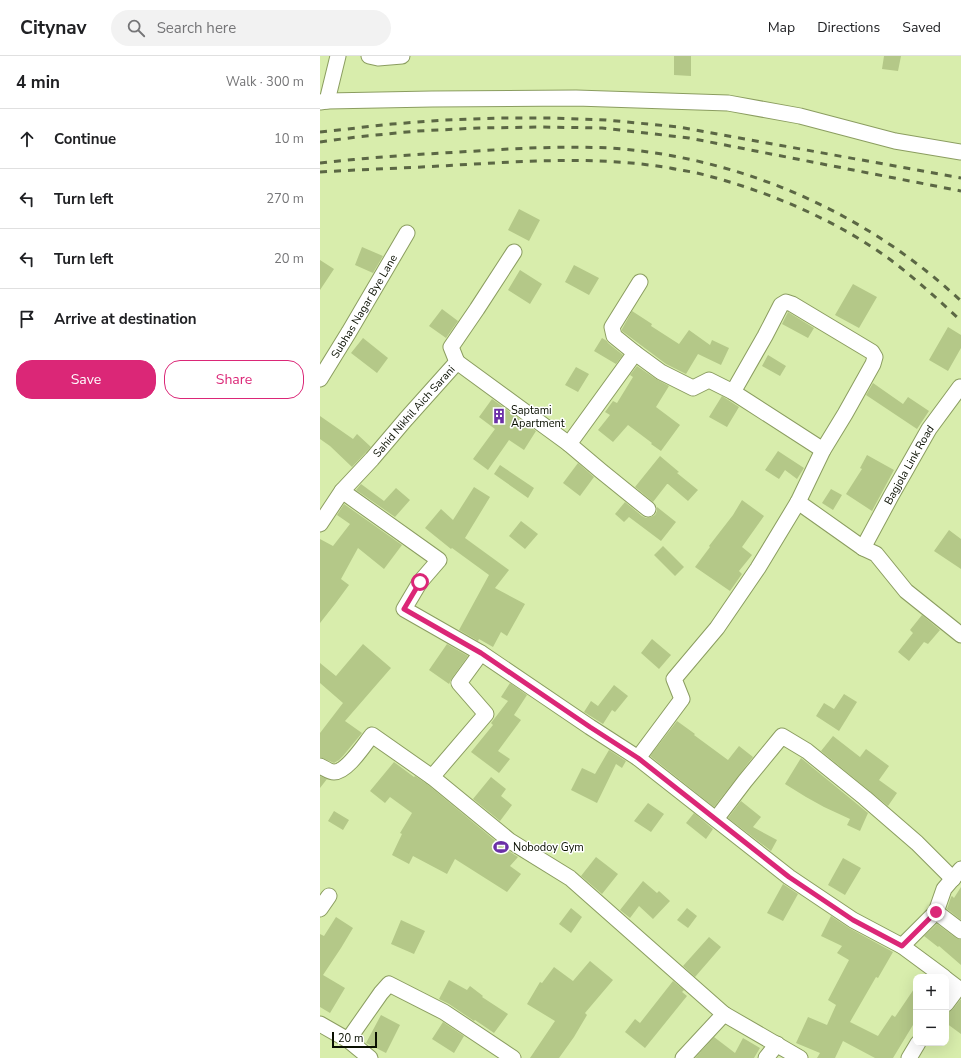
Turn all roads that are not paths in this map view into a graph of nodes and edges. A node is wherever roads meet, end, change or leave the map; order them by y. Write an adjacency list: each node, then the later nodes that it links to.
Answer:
1 (338, 56): 4 (street)
2 (369, 56): 3 (street)
3 (402, 56)
4 (324, 102): 5 (street)
5 (961, 152)
6 (407, 233): 11 (street, Subhas Nagar Bye Lane)
7 (514, 252): 10 (street)
8 (640, 282): 9 (street)
9 (635, 353): 13 (street); 14 (street)
10 (457, 362): 14 (street, Sahid Nikhil Aich Sarani); 16 (street, Sahid Nikhil Aich Sarani)
11 (320, 379)
12 (961, 388): 20 (street, Bagjola Link Road)
13 (733, 392): 15 (street); 15 (street)
14 (569, 444): 18 (street, Sahid Nikhil Aich Sarani)
15 (823, 450): 17 (street)
16 (342, 491): 19 (street, Sahid Nikhil Aich Sarani); 22 (street)
17 (798, 502): 20 (street); 23 (street)
18 (648, 509)
19 (320, 524)
20 (863, 548): 21 (street)
21 (961, 635)
22 (481, 653): 23 (street); 25 (street)
23 (638, 758): 26 (street)
24 (320, 766): 25 (street)
25 (432, 777): 37 (street)
26 (716, 819): 27 (street); 32 (street)
27 (957, 874): 30 (street)
28 (329, 896): 29 (street)
29 (320, 909)
30 (936, 912): 31 (street); 32 (street)
31 (961, 931)
32 (902, 946): 33 (street)
33 (940, 974)
34 (949, 981): 35 (street)
35 (960, 989): 36 (street)
36 (949, 1001)
37 (724, 1014): 40 (street); 44 (street)
38 (320, 1024): 39 (street)
39 (348, 1040): 42 (street); 43 (street)
40 (777, 1044): 45 (street); 46 (street)
41 (916, 1046): 47 (street)
42 (370, 1058)
43 (513, 1058)
44 (683, 1058)
45 (766, 1058)
46 (800, 1058)
47 (909, 1058)

